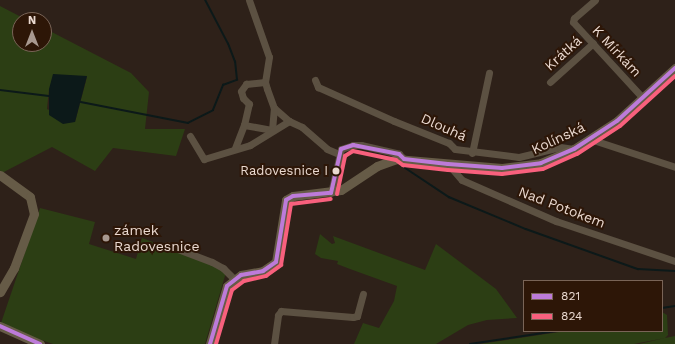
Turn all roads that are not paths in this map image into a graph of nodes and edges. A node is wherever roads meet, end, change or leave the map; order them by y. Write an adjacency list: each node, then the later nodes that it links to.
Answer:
1 (249, 0): 7 (street)
2 (595, 0): 3 (street, K Mírkám)
3 (593, 43): 8 (street, Krátká); 9 (street, K Mírkám)
4 (675, 68): 9 (street, Kolínská)
5 (489, 73): 18 (street)
6 (315, 80): 18 (street, Dlouhá)
7 (265, 82): 10 (street); 12 (street)
8 (550, 82)
9 (643, 98): 15 (street, Kolínská)
10 (274, 108): 11 (street); 13 (street)
11 (289, 121): 13 (street); 19 (street)
12 (244, 125): 13 (street); 16 (street)
13 (272, 130): 16 (street)
14 (190, 136): 16 (street)
15 (590, 139): 17 (street, Kolínská); 22 (street)
16 (235, 148)
17 (574, 149): 18 (street, Dlouhá); 21 (street, Kolínská)
18 (472, 153)
19 (339, 154): 20 (street, Kolínská); 24 (street)
20 (404, 159): 21 (street, Kolínská); 24 (street, Kolínská)
21 (448, 164): 26 (street, Nad Potokem)
22 (675, 167)
23 (0, 175): 28 (street)
24 (331, 193): 27 (street, Kolínská)
25 (166, 245): 27 (street)
26 (675, 261)
27 (234, 279): 32 (street)
28 (0, 292)
29 (363, 294): 33 (street)
30 (0, 326): 31 (street)
31 (40, 344)
32 (210, 344)
33 (274, 344)

